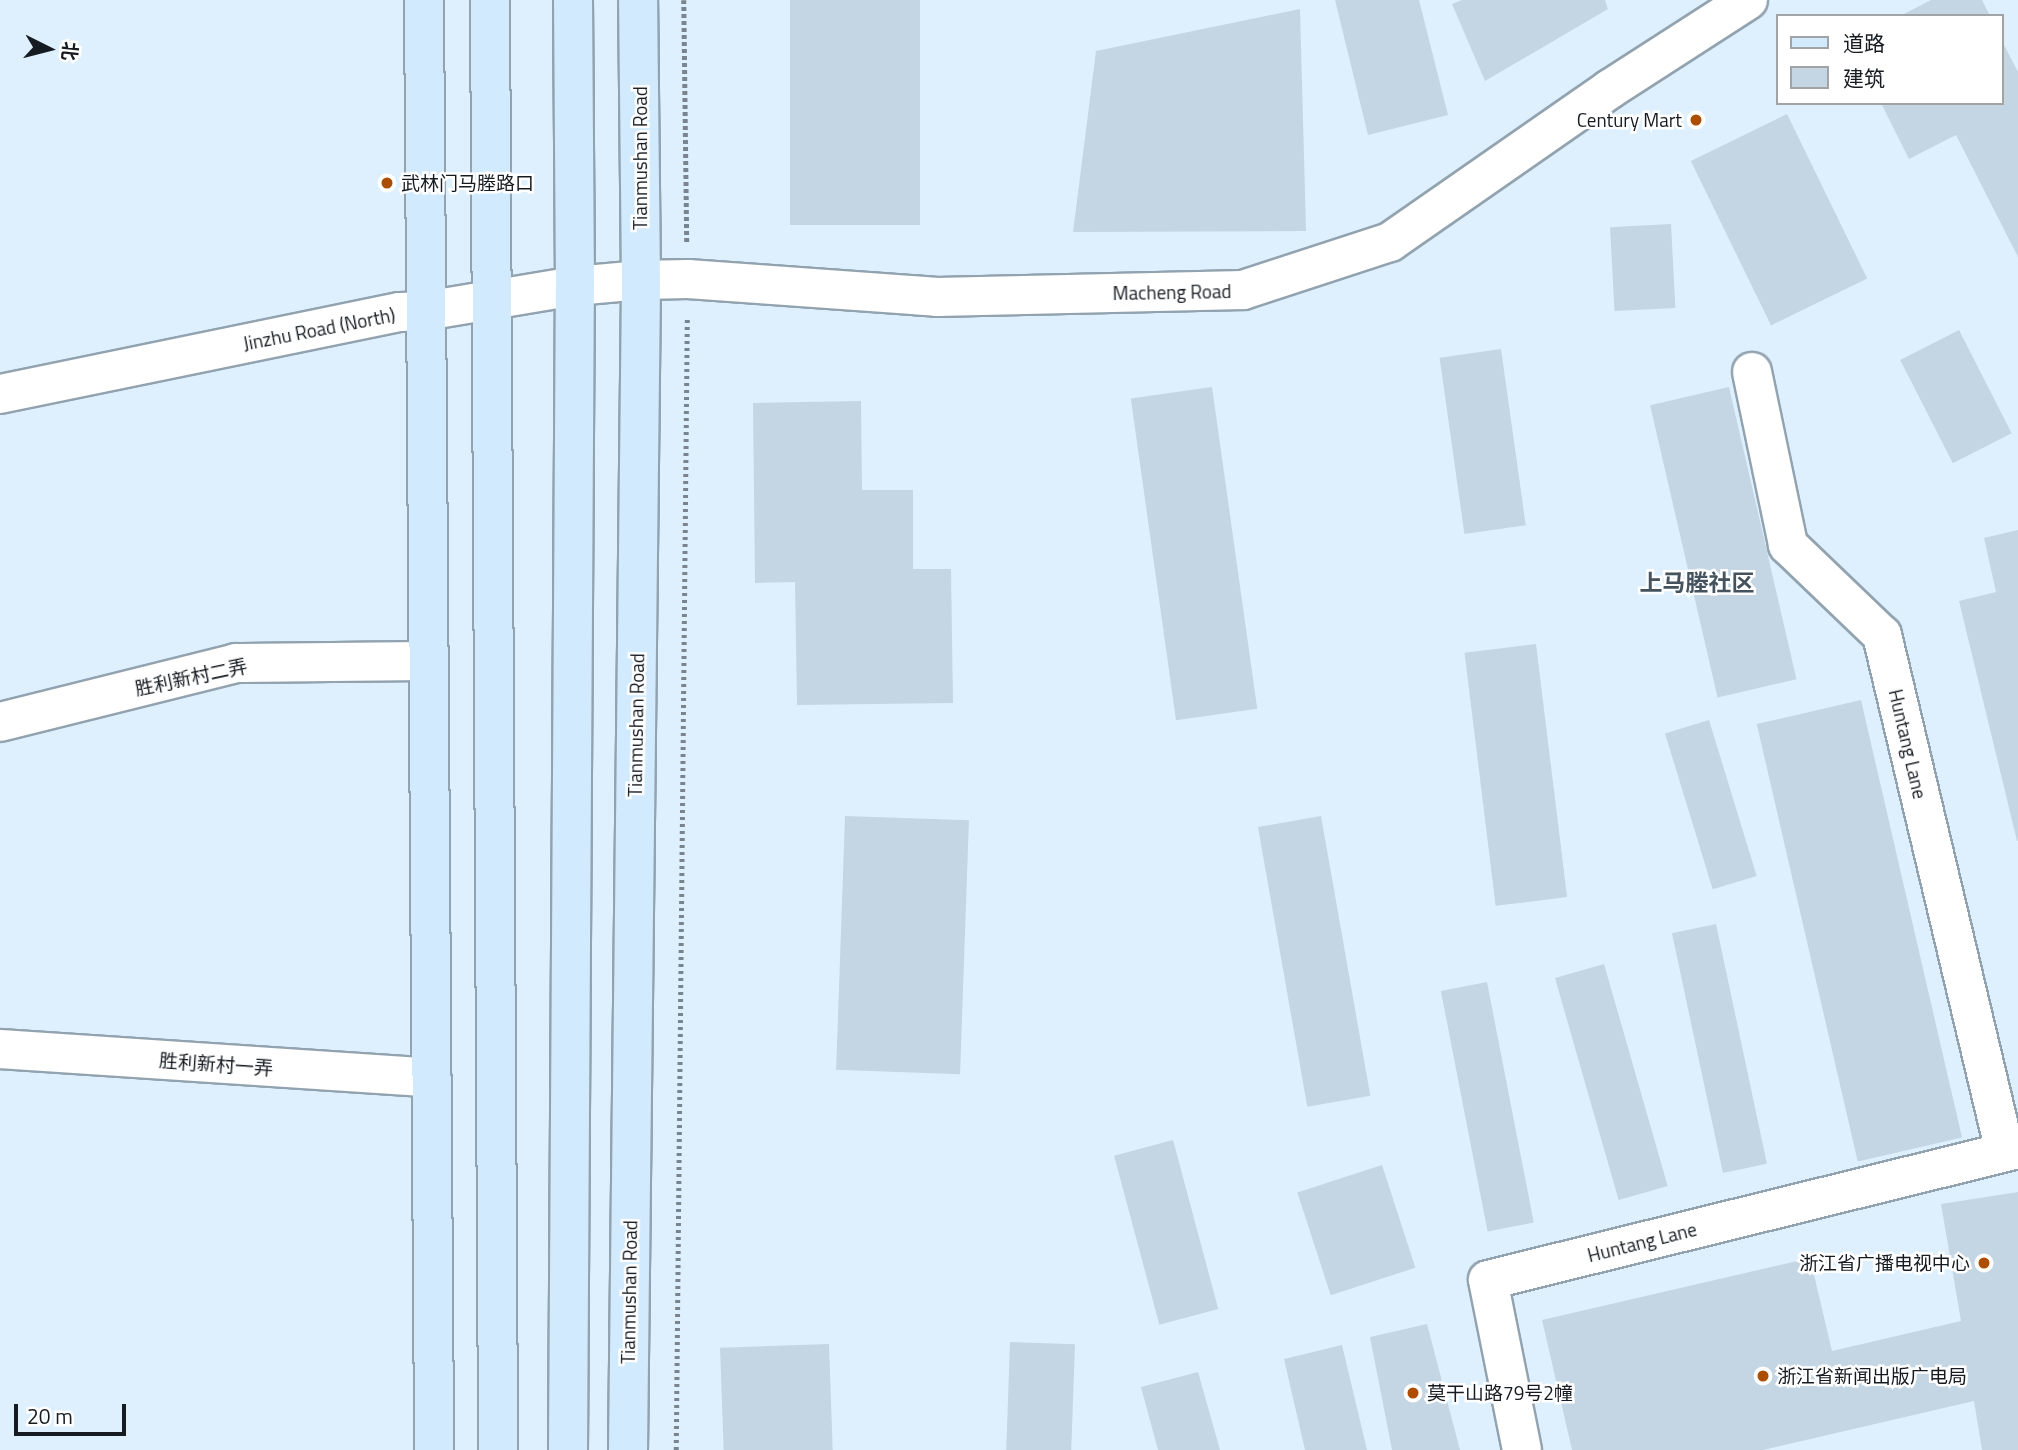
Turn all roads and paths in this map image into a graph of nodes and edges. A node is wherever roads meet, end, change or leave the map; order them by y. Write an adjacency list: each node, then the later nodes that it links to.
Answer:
1 (425, 0): 11 (main road)
2 (490, 0): 10 (main road)
3 (573, 0): 9 (main road)
4 (638, 0): 8 (main road, Tianmushan Road)
5 (684, 0): 7 (path)
6 (1748, 0): 7 (street, Macheng Road)
7 (688, 279): 8 (street, Macheng Road); 23 (path)
8 (641, 280): 9 (street, Jinzhu Road (North)); 22 (main road, Tianmushan Road)
9 (575, 286): 10 (street, Jinzhu Road (North)); 21 (main road)
10 (492, 298): 11 (street, Jinzhu Road (North)); 20 (main road)
11 (425, 311): 13 (street, Jinzhu Road (North)); 14 (main road)
12 (1752, 372): 18 (street, Huntang Lane)
13 (0, 394)
14 (428, 661): 15 (street, 胜利新村二弄); 17 (main road)
15 (0, 722)
16 (0, 1049): 17 (street, 胜利新村一弄)
17 (431, 1078): 19 (main road)
18 (2011, 1151): 24 (street, Huntang Lane)
19 (434, 1450)
20 (498, 1450)
21 (568, 1450)
22 (628, 1450)
23 (676, 1450)
24 (1522, 1450)

